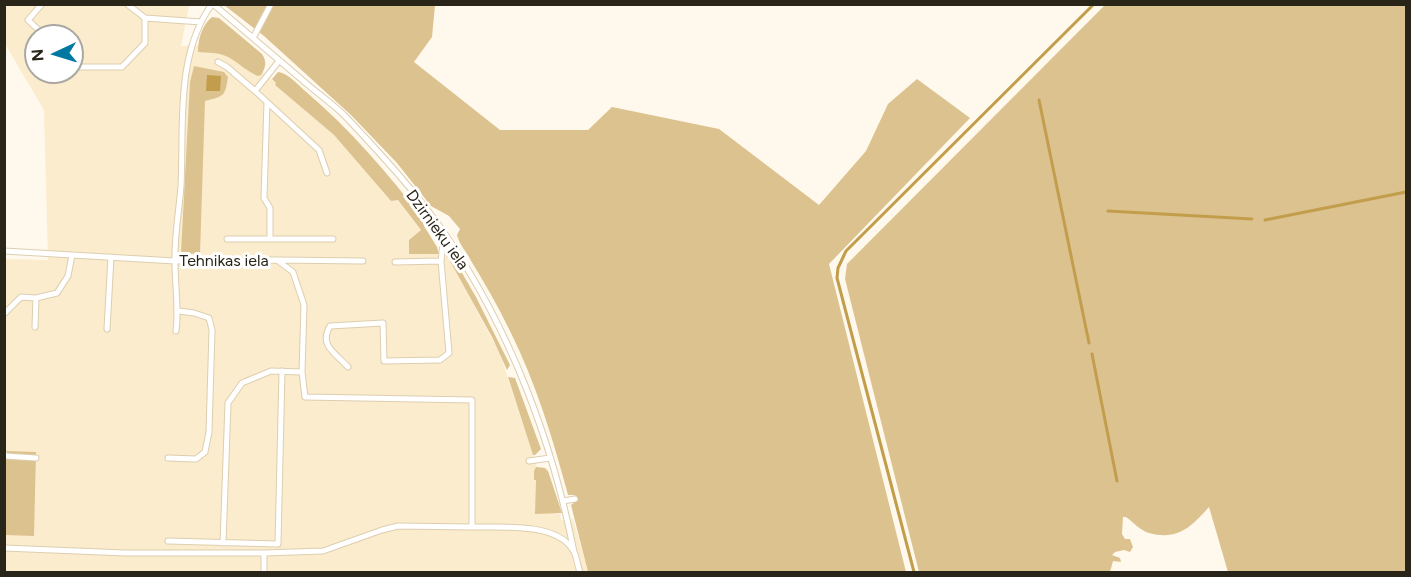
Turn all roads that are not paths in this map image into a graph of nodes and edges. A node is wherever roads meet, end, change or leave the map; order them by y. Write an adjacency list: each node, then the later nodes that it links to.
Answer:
1 (42, 4): 7 (lane)
2 (127, 4): 5 (lane)
3 (212, 4): 6 (lane); 8 (lane, Dzirnieku iela)
4 (271, 4): 8 (lane)
5 (145, 18): 6 (lane); 11 (lane)
6 (201, 22): 23 (lane)
7 (32, 24)
8 (253, 38): 9 (lane, Dzirnieku iela)
9 (279, 61): 12 (lane); 15 (lane, Dzirnieku iela)
10 (218, 62): 12 (lane)
11 (84, 67)
12 (255, 91): 13 (lane)
13 (267, 102): 14 (lane); 17 (lane)
14 (327, 173)
15 (444, 234): 25 (lane); 39 (lane, Dzirnieku iela)
16 (227, 239): 17 (lane)
17 (270, 239): 18 (lane)
18 (333, 239)
19 (4, 251): 20 (lane, Tehnikas iela)
20 (72, 255): 21 (lane, Tehnikas iela); 27 (lane)
21 (111, 257): 23 (lane, Tehnikas iela); 31 (lane)
22 (277, 260): 23 (lane, Tehnikas iela); 24 (lane); 35 (lane, Tehnikas iela)
23 (175, 261): 28 (lane)
24 (363, 261)
25 (441, 261): 26 (lane); 33 (lane)
26 (395, 262)
27 (36, 298): 29 (lane); 30 (lane)
28 (179, 311): 32 (lane); 38 (lane)
29 (4, 314)
30 (35, 327)
31 (107, 329)
32 (176, 331)
33 (348, 367)
34 (282, 371): 35 (lane); 45 (lane); 45 (lane)
35 (302, 372): 43 (lane, Tehnikas iela)
36 (4, 453): 37 (lane)
37 (36, 458)
38 (168, 458)
39 (550, 458): 40 (lane); 42 (lane, Dzirnieku iela)
40 (529, 461)
41 (575, 499): 42 (lane)
42 (563, 501): 47 (lane, Dzirnieku iela)
43 (472, 527): 47 (lane); 48 (lane)
44 (168, 542): 45 (lane)
45 (223, 543)
46 (4, 548): 48 (lane)
47 (574, 552): 50 (lane, Dzirnieku iela)
48 (264, 553): 49 (lane)
49 (264, 573)
50 (580, 573)

